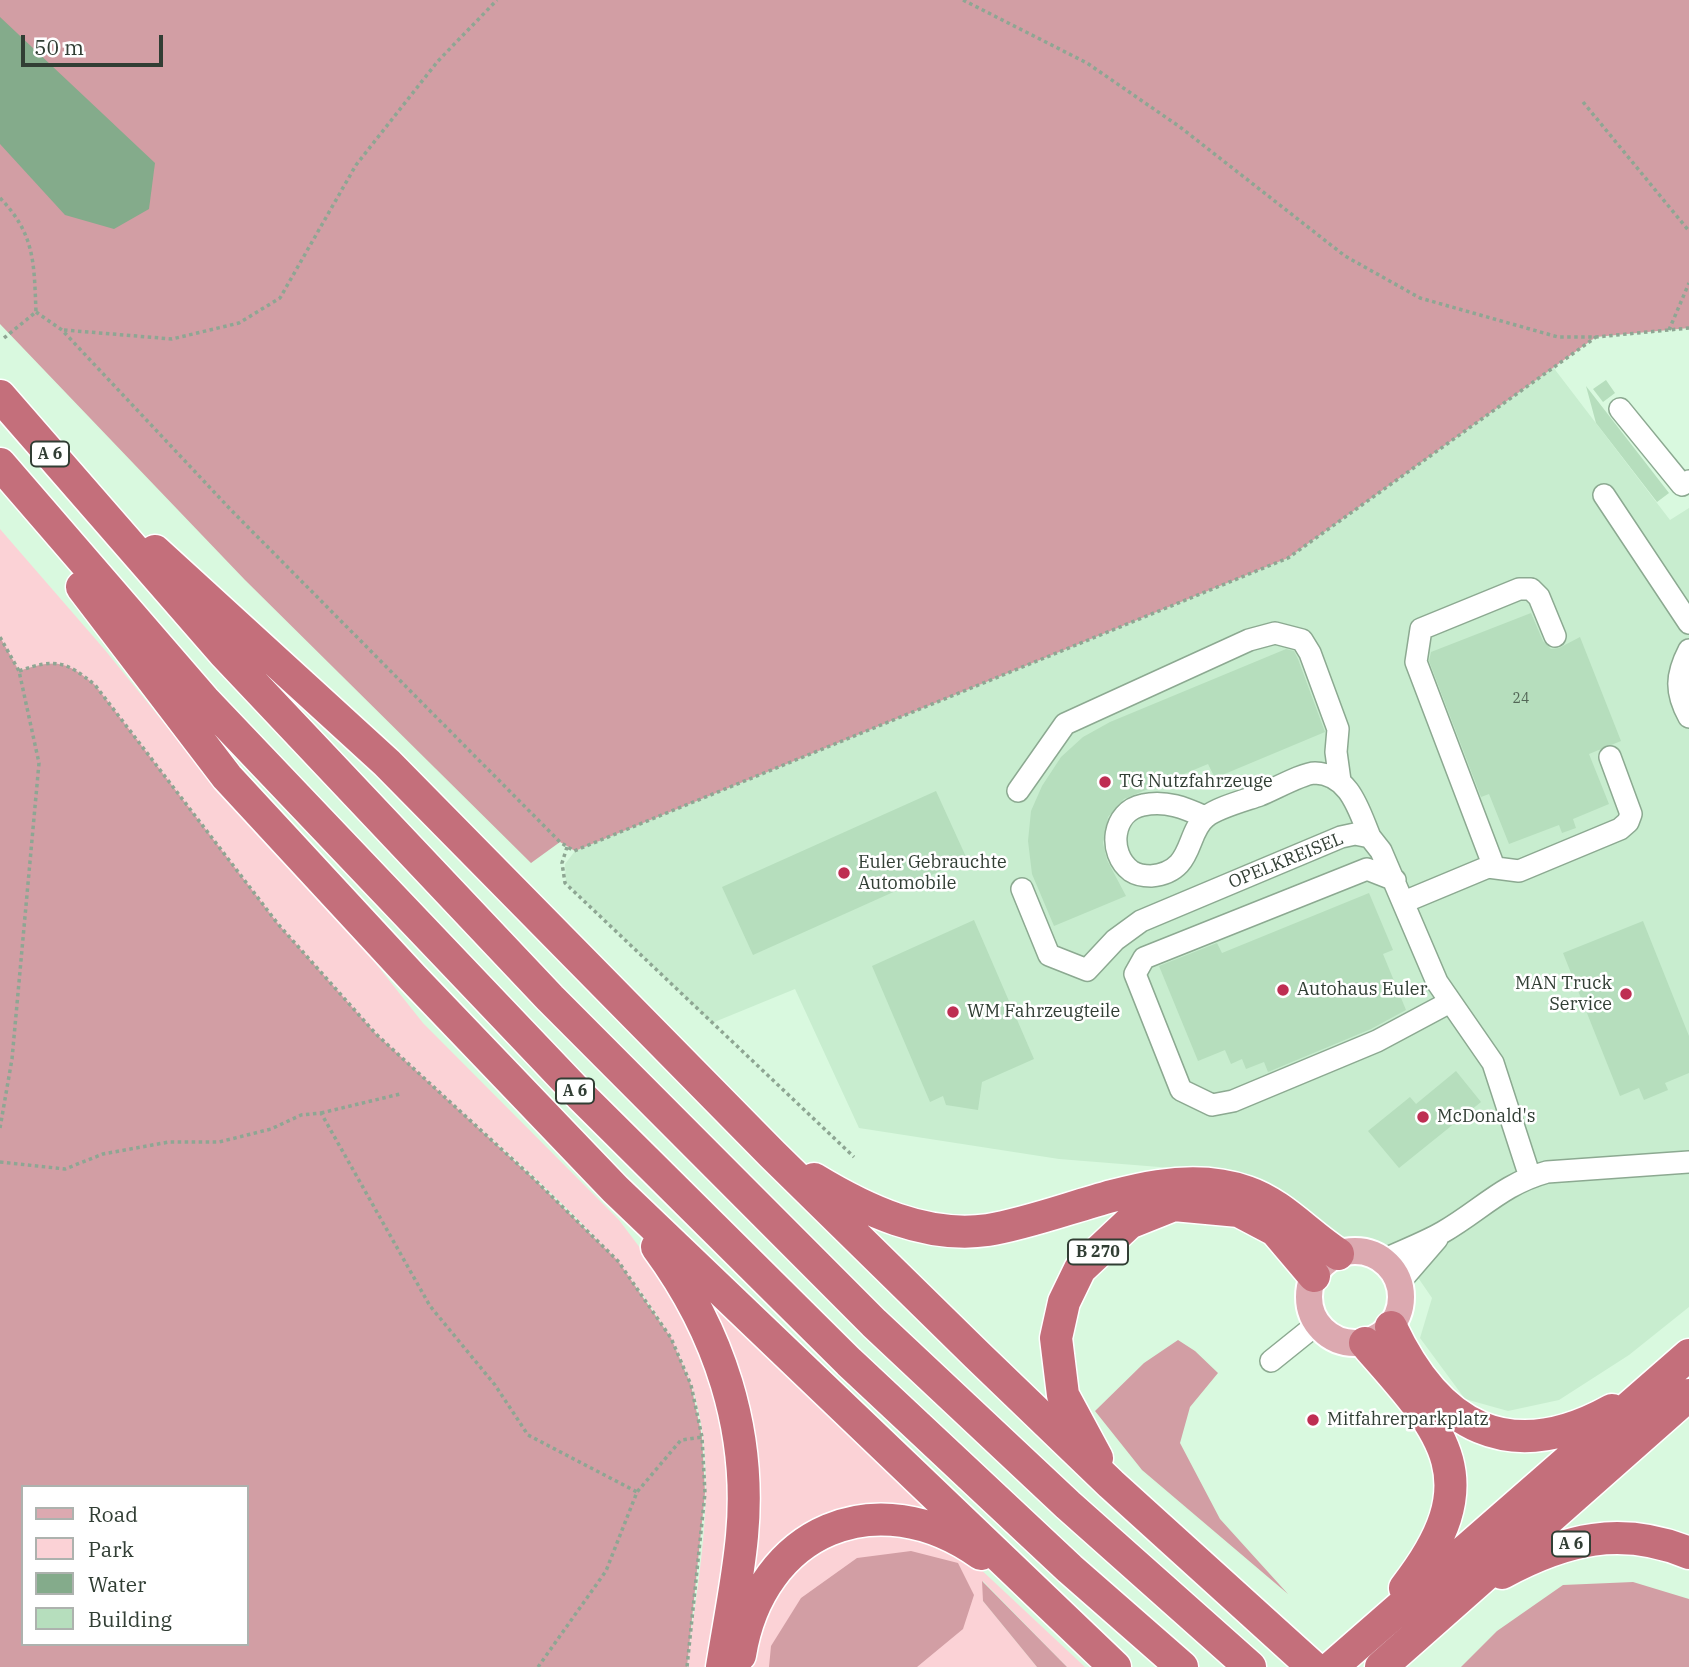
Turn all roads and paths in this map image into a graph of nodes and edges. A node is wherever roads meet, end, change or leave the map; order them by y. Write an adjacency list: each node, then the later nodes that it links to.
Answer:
1 (498, 0): 9 (path)
2 (963, 0): 11 (path)
3 (1583, 102): 5 (path)
4 (0, 198): 7 (path)
5 (1689, 231)
6 (1689, 283): 10 (path)
7 (36, 312): 9 (path); 12 (path)
8 (1689, 328): 10 (path)
9 (62, 330): 30 (path)
10 (1670, 330): 11 (path)
11 (1596, 337): 30 (path)
12 (4, 338)
13 (0, 396): 18 (highway, A 6)
14 (1620, 409): 16 (street)
15 (4, 469): 44 (highway); 68 (highway, A 6)
16 (1687, 487)
17 (1604, 495): 19 (street)
18 (101, 512): 39 (highway, A 6); 69 (highway, A 6)
19 (1689, 623)
20 (1555, 636): 31 (street)
21 (0, 637): 23 (path)
22 (1689, 650): 24 (street)
23 (19, 671): 38 (path); 56 (path)
24 (1689, 717)
25 (1610, 757): 31 (street)
26 (1340, 781): 27 (street); 28 (street); 29 (street)
27 (1018, 791)
28 (1205, 817)
29 (1370, 838): 32 (street, OPELKREISEL); 33 (street, OPELKREISEL)
30 (567, 847): 40 (path)
31 (1494, 867): 34 (street)
32 (1395, 880): 34 (street, OPELKREISEL); 35 (street)
33 (1022, 889)
34 (1404, 902): 35 (street, OPELKREISEL)
35 (1450, 1002): 43 (street, OPELKREISEL)
36 (400, 1094): 37 (path)
37 (321, 1113): 41 (path); 58 (path)
38 (0, 1128)
39 (772, 1154): 46 (highway, A 6); 57 (highway, A 6)
40 (853, 1157)
41 (0, 1162)
42 (1689, 1162): 43 (street)
43 (1530, 1177): 45 (street)
44 (615, 1189): 61 (highway); 65 (highway)
45 (1443, 1232): 47 (street); 49 (street)
46 (1338, 1254): 47 (main road); 48 (main road)
47 (1382, 1260): 49 (main road)
48 (1314, 1276): 50 (main road); 57 (highway, B 270)
49 (1399, 1283): 51 (main road)
50 (1317, 1324): 51 (main road); 53 (street)
51 (1378, 1335): 54 (highway); 62 (highway)
52 (1689, 1354): 54 (highway)
53 (1271, 1361)
54 (1647, 1391): 62 (highway)
55 (1689, 1395): 60 (highway)
56 (702, 1437): 58 (path); 64 (path)
57 (1111, 1484): 70 (highway)
58 (638, 1492): 63 (path)
59 (1689, 1553): 60 (highway, A 6)
60 (1461, 1596): 72 (highway)
61 (1065, 1617): 66 (highway); 67 (highway)
62 (1372, 1631): 71 (highway)
63 (538, 1667)
64 (687, 1667)
65 (722, 1667)
66 (738, 1667)
67 (1115, 1667)
68 (1182, 1667)
69 (1250, 1667)
70 (1313, 1667)
71 (1332, 1667)
72 (1381, 1667)

